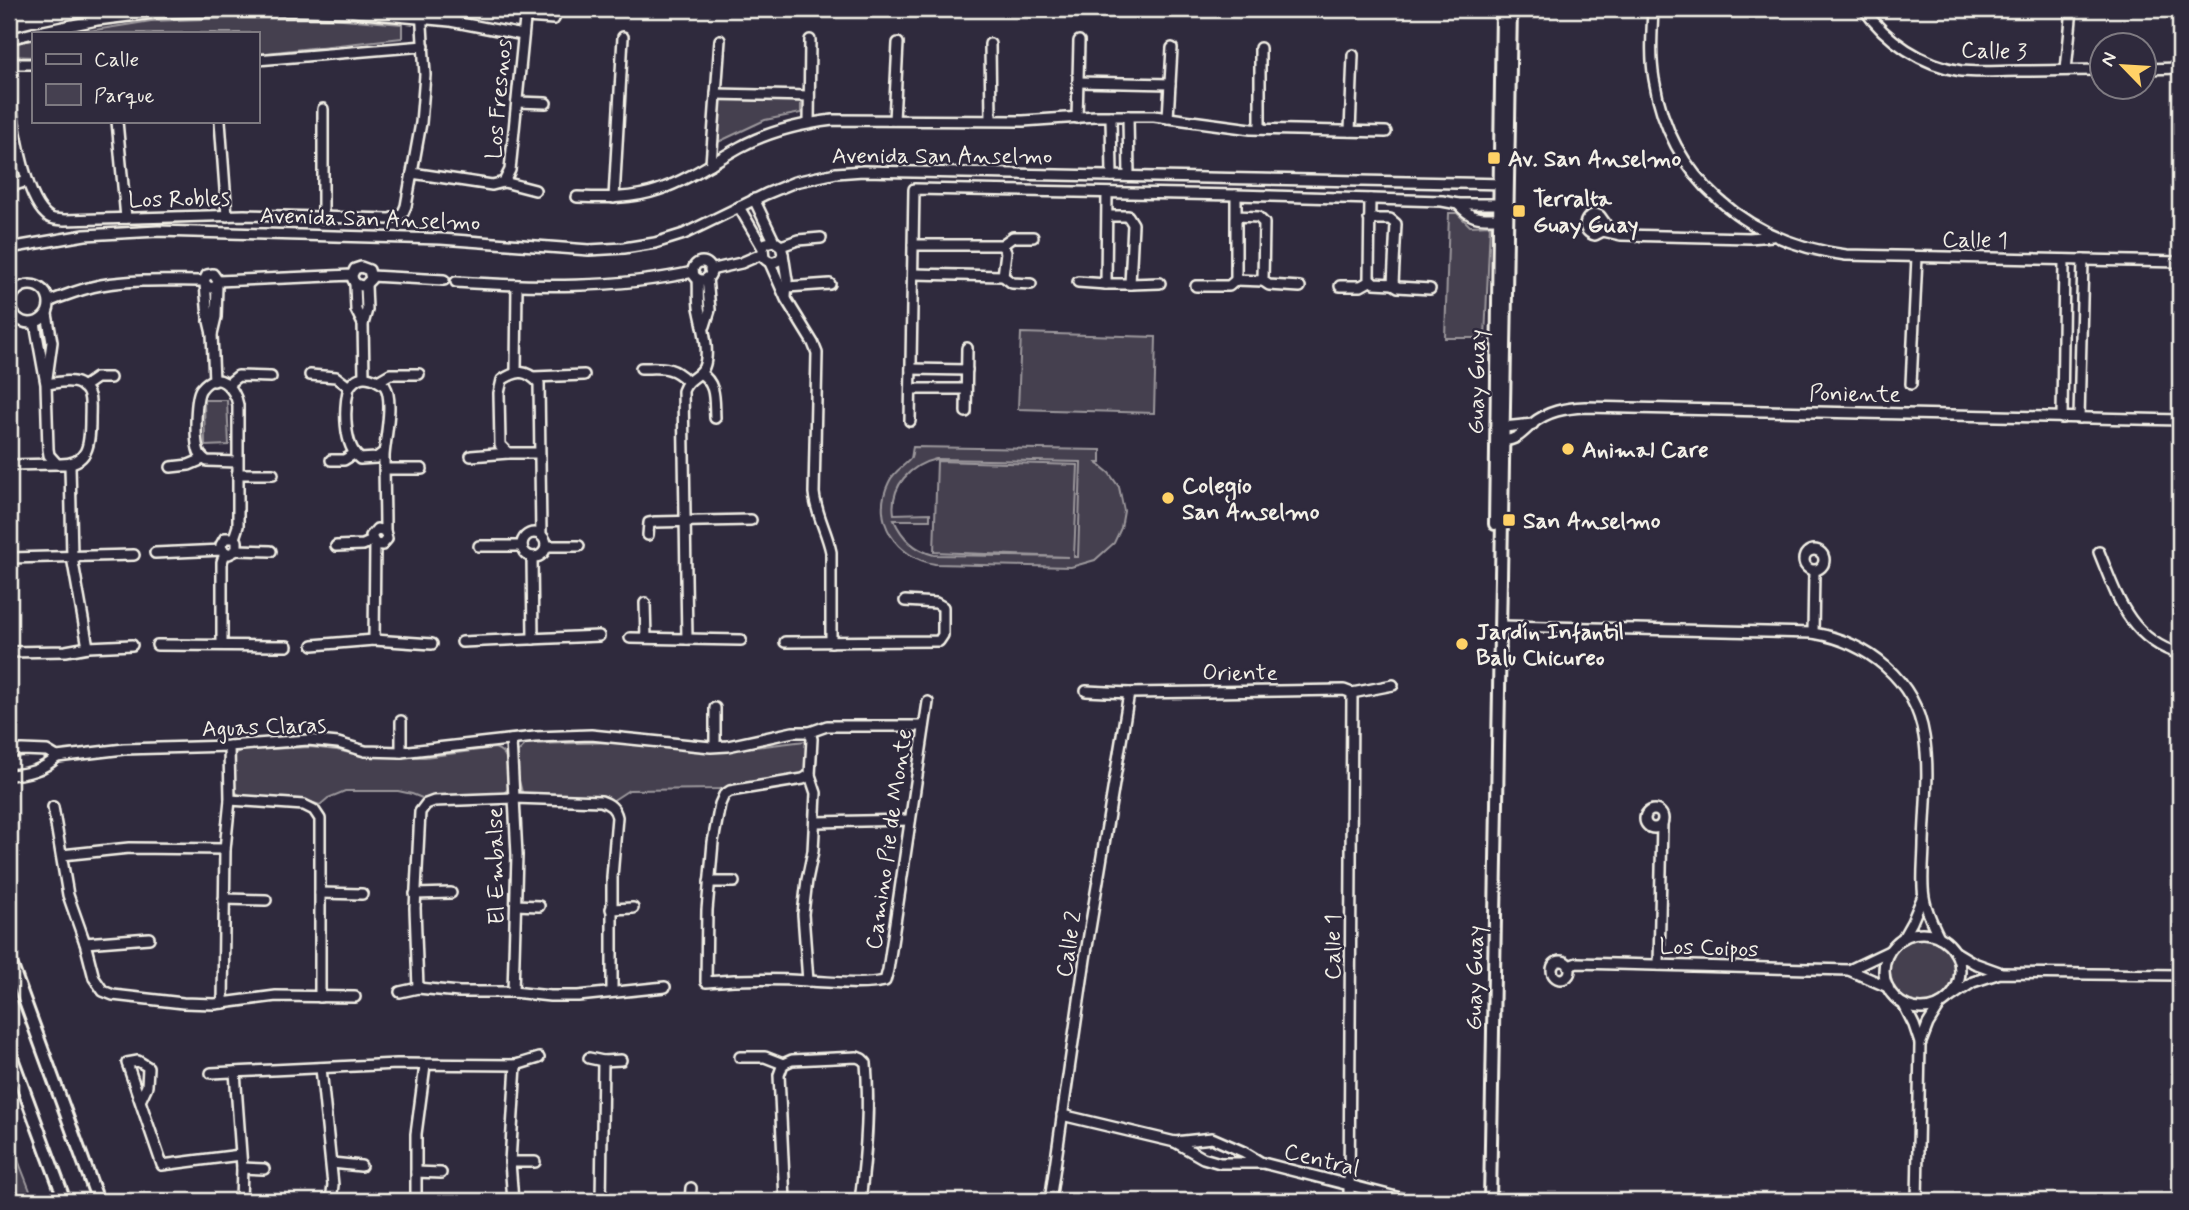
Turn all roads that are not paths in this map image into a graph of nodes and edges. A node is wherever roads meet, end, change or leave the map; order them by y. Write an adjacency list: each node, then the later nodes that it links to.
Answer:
1 (1502, 9): 50 (street, Guay Guay)
2 (1511, 9): 50 (street, Guay Guay)
3 (1653, 9): 77 (street, Calle 1)
4 (1864, 9): 28 (street, Calle 3)
5 (2072, 9): 28 (street)
6 (526, 13): 8 (street); 11 (street, Los Fresnos)
7 (421, 14): 9 (street); 11 (street); 19 (street, Los Robles)
8 (554, 19)
9 (38, 32)
10 (32, 33): 13 (street)
11 (523, 35): 35 (street, Los Fresnos)
12 (623, 37): 63 (street)
13 (9, 39)
14 (720, 40): 33 (street)
15 (810, 40): 34 (street)
16 (1079, 41): 30 (street)
17 (898, 43): 42 (street)
18 (990, 44): 43 (street)
19 (424, 46): 23 (street); 52 (street, Los Robles)
20 (1172, 48): 31 (street)
21 (1260, 48): 47 (street)
22 (1353, 55): 48 (street)
23 (259, 60)
24 (9, 64): 25 (street)
25 (32, 64)
26 (2180, 68): 27 (street)
27 (2158, 69)
28 (2066, 70): 29 (street, Calle 3)
29 (2088, 70)
30 (1078, 82): 31 (street); 40 (street)
31 (1170, 84): 41 (street)
32 (9, 93): 55 (street, Los Robles)
33 (716, 94): 34 (street); 51 (street)
34 (809, 96): 46 (street)
35 (517, 102): 36 (street); 56 (street, Los Fresnos)
36 (546, 103)
37 (323, 109): 73 (street)
38 (1111, 116): 39 (street); 40 (street); 53 (street)
39 (1128, 116): 41 (street); 54 (street)
40 (1077, 118): 43 (street)
41 (1168, 118): 47 (street)
42 (894, 120): 43 (street); 46 (street)
43 (991, 120)
44 (117, 122): 72 (street)
45 (220, 122): 69 (street)
46 (809, 123): 51 (street)
47 (1260, 129): 48 (street)
48 (1350, 131): 49 (street)
49 (1386, 132)
50 (1504, 132): 57 (street, Guay Guay)
51 (711, 164): 63 (street)
52 (412, 173): 56 (street, Los Fresnos); 73 (street, Los Robles)
53 (1112, 176): 54 (street, Avenida San Anselmo); 65 (street, Avenida San Anselmo)
54 (1129, 176): 57 (street, Avenida San Anselmo)
55 (27, 181): 58 (street); 72 (street, Los Robles)
56 (504, 182): 59 (street)
57 (1504, 184): 67 (street, Guay Guay); 125 (street, Guay Guay)
58 (9, 187)
59 (534, 190)
60 (1107, 194): 61 (street); 70 (street); 80 (street)
61 (1236, 195): 64 (street); 71 (street)
62 (577, 197): 63 (street)
63 (614, 198)
64 (1370, 199): 66 (street); 75 (street)
65 (754, 200): 68 (street, Avenida San Anselmo); 83 (street)
66 (1458, 204): 67 (street); 74 (street)
67 (1499, 204): 74 (street, Guay Guay)
68 (739, 207): 82 (street, Avenida San Anselmo); 84 (street)
69 (227, 216): 72 (street, Los Robles); 73 (street, Los Robles)
70 (1107, 216): 106 (street); 107 (street)
71 (1237, 216): 96 (street); 97 (street)
72 (126, 218)
73 (323, 218)
74 (1499, 218): 125 (street, Guay Guay)
75 (1370, 219): 98 (street); 108 (street)
76 (1603, 231): 77 (street, Calle 1)
77 (1772, 236): 85 (street, Calle 1)
78 (1033, 237): 81 (street)
79 (821, 238): 83 (street)
80 (913, 245): 81 (street); 90 (street)
81 (1002, 245): 93 (street)
82 (10, 247)
83 (779, 247): 84 (street); 88 (street); 113 (street)
84 (762, 251): 88 (street); 91 (street)
85 (1917, 257): 86 (street, Calle 1); 143 (street)
86 (2064, 260): 87 (street, Calle 1); 150 (street)
87 (2083, 260): 89 (street, Calle 1); 151 (street)
88 (770, 262): 116 (street)
89 (2180, 262)
90 (913, 274): 93 (street); 127 (street)
91 (702, 275): 110 (street); 130 (street)
92 (371, 276): 94 (street); 95 (street); 109 (street)
93 (1003, 276): 105 (street)
94 (354, 279): 102 (street); 109 (street); 122 (street)
95 (444, 280)
96 (1236, 280): 97 (street); 111 (street)
97 (1263, 281): 114 (street)
98 (1370, 281): 108 (street); 112 (street)
99 (456, 282): 110 (street)
100 (1078, 282): 106 (street)
101 (204, 283): 102 (street); 117 (street); 123 (street)
102 (218, 283): 123 (street)
103 (1160, 283): 107 (street)
104 (830, 284): 113 (street)
105 (1031, 284)
106 (1106, 284): 107 (street)
107 (1130, 284)
108 (1393, 284): 115 (street)
109 (366, 285): 122 (street)
110 (517, 285): 129 (street)
111 (1196, 286)
112 (1340, 286)
113 (787, 287): 116 (street)
114 (1300, 287)
115 (1430, 289)
116 (786, 299): 206 (street)
117 (50, 302): 118 (street); 119 (street)
118 (10, 304): 120 (street)
119 (47, 314): 121 (street); 141 (street)
120 (12, 317): 121 (street)
121 (35, 323): 141 (street)
122 (363, 324): 134 (street)
123 (212, 334): 138 (street)
124 (967, 348): 128 (street)
125 (1501, 358): 154 (street, Guay Guay)
126 (641, 368): 140 (street)
127 (911, 369): 128 (street); 146 (street)
128 (967, 370): 147 (street)
129 (516, 371): 136 (street); 156 (street)
130 (700, 373): 140 (street); 149 (street)
131 (419, 374): 139 (street)
132 (310, 375): 145 (street)
133 (584, 375): 136 (street)
134 (364, 376): 139 (street); 145 (street)
135 (271, 377): 142 (street)
136 (533, 377): 157 (street)
137 (110, 378): 144 (street)
138 (214, 381): 142 (street); 160 (street)
139 (378, 381): 155 (street)
140 (687, 381): 172 (street)
141 (46, 384): 144 (street); 163 (street)
142 (229, 384): 162 (street)
143 (1911, 384)
144 (83, 387): 165 (street)
145 (349, 387): 158 (street)
146 (911, 389): 147 (street); 153 (street)
147 (966, 389): 148 (street)
148 (966, 412)
149 (715, 418)
150 (2062, 418): 151 (street, Poniente); 154 (street, Poniente)
151 (2079, 418): 152 (street, Poniente)
152 (2180, 420)
153 (911, 421)
154 (1502, 434): 191 (street, Guay Guay)
155 (384, 452): 158 (street); 168 (street)
156 (508, 453): 157 (street); 159 (street)
157 (540, 453): 174 (street)
158 (354, 454): 161 (street)
159 (471, 456)
160 (203, 459): 162 (street); 166 (street)
161 (331, 460)
162 (237, 462): 169 (street)
163 (57, 464): 164 (street); 165 (street)
164 (9, 465)
165 (70, 465): 188 (street)
166 (171, 467)
167 (422, 468): 168 (street)
168 (385, 469): 176 (street)
169 (237, 474): 170 (street); 175 (street)
170 (273, 474)
171 (751, 520): 172 (street)
172 (685, 522): 173 (street); 201 (street)
173 (648, 535)
174 (541, 536): 179 (street); 180 (street)
175 (234, 538): 182 (street); 183 (street)
176 (373, 542): 177 (street); 202 (street)
177 (336, 546)
178 (479, 546): 179 (street)
179 (522, 546): 189 (street)
180 (546, 546): 181 (street); 189 (street)
181 (579, 546)
182 (237, 550): 183 (street); 184 (street)
183 (223, 551): 186 (street); 207 (street)
184 (271, 551)
185 (2099, 552): 215 (street)
186 (155, 553)
187 (134, 555): 188 (street)
188 (72, 557): 190 (street); 213 (street)
189 (532, 557): 200 (street)
190 (9, 558)
191 (1499, 564): 195 (street, Guay Guay); 230 (street, Guay Guay)
192 (1814, 570): 196 (street)
193 (905, 601): 206 (street)
194 (645, 603): 199 (street)
195 (1501, 626): 196 (street); 230 (street, Guay Guay)
196 (1813, 633): 250 (street)
197 (599, 636): 200 (street)
198 (630, 638): 199 (street)
199 (646, 638): 201 (street)
200 (533, 639): 204 (street)
201 (687, 639): 203 (street)
202 (374, 640): 208 (street); 211 (street)
203 (741, 640)
204 (462, 642)
205 (785, 642): 206 (street)
206 (831, 642)
207 (222, 644): 210 (street); 212 (street)
208 (432, 644)
209 (132, 645): 213 (street)
210 (157, 645)
211 (313, 645)
212 (286, 646)
213 (88, 647): 214 (street)
214 (9, 652)
215 (2180, 654)
216 (1393, 685): 219 (street, Oriente)
217 (1086, 691): 218 (street, Oriente)
218 (1129, 693): 219 (street, Oriente); 296 (street, Calle 2)
219 (1352, 693): 308 (street, Calle 1)
220 (928, 702): 223 (street, Camino Pie de Monte)
221 (715, 708): 227 (street)
222 (401, 721): 229 (street)
223 (924, 726): 224 (street, Aguas Claras); 237 (street, Camino Pie de Monte)
224 (810, 732): 227 (street, Aguas Claras); 233 (street)
225 (512, 740): 227 (street, Aguas Claras); 229 (street, Aguas Claras); 234 (street, El Embalse)
226 (229, 746): 229 (street, Aguas Claras); 231 (street, Aguas Claras); 235 (street)
227 (715, 746)
228 (9, 752): 231 (street, Aguas Claras)
229 (401, 752)
230 (1499, 755): 323 (street, Guay Guay)
231 (57, 757): 232 (street, Aguas Claras)
232 (9, 775)
233 (810, 775): 238 (street); 244 (street)
234 (513, 798): 249 (street); 253 (street, El Embalse); 256 (street)
235 (230, 800): 240 (street); 246 (street)
236 (53, 807): 242 (street)
237 (910, 820): 238 (street); 269 (street, Camino Pie de Monte)
238 (816, 822): 269 (street)
239 (1662, 823): 264 (street)
240 (225, 849): 242 (street); 251 (street)
241 (2180, 850): 243 (street)
242 (61, 855): 260 (street)
243 (2180, 861)
244 (709, 882): 245 (street); 269 (street)
245 (734, 882)
246 (320, 893): 248 (street); 276 (street)
247 (451, 893): 249 (street)
248 (362, 894)
249 (415, 894): 272 (street)
250 (1923, 896): 257 (street); 259 (street)
251 (224, 899): 252 (street); 279 (street)
252 (266, 900)
253 (516, 905): 254 (street); 275 (street, El Embalse)
254 (539, 906)
255 (633, 908): 256 (street)
256 (611, 909): 273 (street)
257 (1939, 937): 259 (street); 262 (street)
258 (149, 938): 260 (street)
259 (1903, 939): 261 (street)
260 (85, 943): 279 (street)
261 (1890, 950): 266 (street, Los Coipos); 271 (street)
262 (1954, 951): 267 (street); 278 (street)
263 (9, 958): 311 (street)
264 (1659, 965): 265 (street, Los Coipos); 266 (street, Los Coipos)
265 (1569, 966)
266 (1849, 970): 271 (street, Los Coipos)
267 (2000, 972): 268 (street); 278 (street)
268 (2180, 975)
269 (807, 981)
270 (665, 987): 273 (street)
271 (1888, 987): 280 (street)
272 (418, 988): 274 (street); 275 (street)
273 (612, 991): 275 (street)
274 (400, 992)
275 (513, 992)
276 (320, 997): 277 (street); 279 (street)
277 (355, 997)
278 (1949, 998): 281 (street)
279 (223, 1003)
280 (1904, 1004): 281 (street); 282 (street)
281 (1940, 1004): 282 (street)
282 (1920, 1045): 324 (street)
283 (9, 1050): 310 (street)
284 (740, 1057): 289 (street)
285 (539, 1058): 290 (street)
286 (589, 1058): 288 (street)
287 (621, 1060): 288 (street)
288 (603, 1061): 316 (street)
289 (783, 1064): 318 (street); 319 (street)
290 (516, 1065): 291 (street); 299 (street)
291 (425, 1066): 292 (street); 306 (street)
292 (321, 1068): 293 (street); 301 (street)
293 (235, 1072): 294 (street); 298 (street)
294 (212, 1073)
295 (140, 1101): 298 (street)
296 (1062, 1115): 297 (street, Central); 320 (street, Calle 2)
297 (1175, 1142): 302 (street, Central); 302 (street, Central)
298 (240, 1155): 304 (street)
299 (510, 1162): 300 (street); 315 (street)
300 (535, 1162)
301 (332, 1163): 303 (street); 313 (street)
302 (1263, 1163): 308 (street, Central)
303 (361, 1166)
304 (242, 1168): 305 (street); 312 (street)
305 (264, 1169)
306 (416, 1172): 307 (street); 314 (street)
307 (441, 1173)
308 (1350, 1186): 321 (street, Calle 1); 322 (street, Central)
309 (691, 1188): 317 (street)
310 (65, 1201)
311 (98, 1201)
312 (241, 1201)
313 (331, 1201)
314 (416, 1201)
315 (513, 1201)
316 (601, 1201)
317 (690, 1201)
318 (785, 1201)
319 (860, 1201)
320 (1050, 1201)
321 (1349, 1201)
322 (1412, 1201)
323 (1490, 1201)
324 (1917, 1201)

